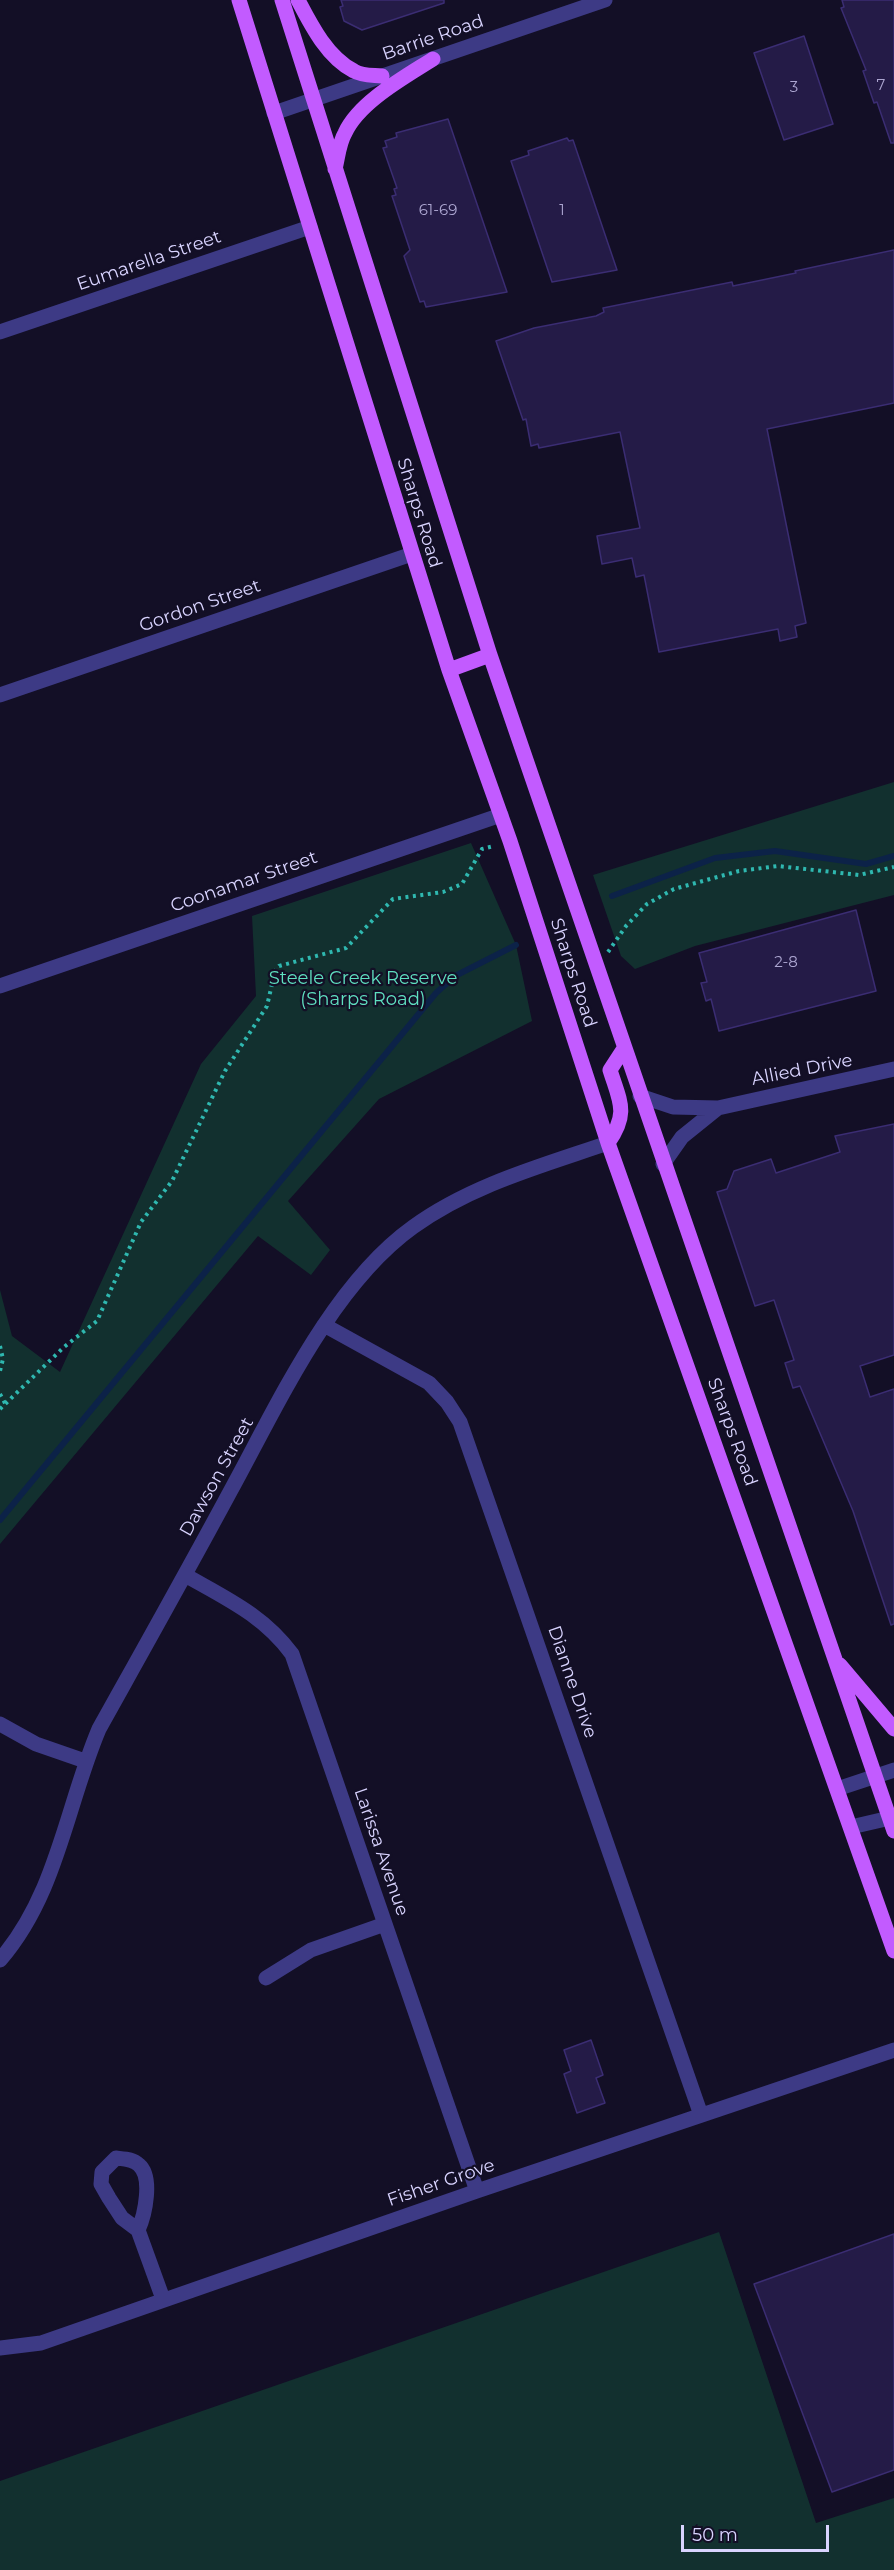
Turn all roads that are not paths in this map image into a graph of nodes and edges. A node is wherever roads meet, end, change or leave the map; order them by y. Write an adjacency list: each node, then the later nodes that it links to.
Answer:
1 (239, 0): 8 (main road, Sharps Road)
2 (282, 0): 7 (main road, Sharps Road)
3 (298, 0): 6 (main road)
4 (605, 0): 5 (street, Barrie Road)
5 (433, 59): 6 (street, Barrie Road); 9 (main road)
6 (382, 76): 7 (street, Barrie Road)
7 (312, 100): 8 (street, Barrie Road); 9 (main road, Sharps Road)
8 (274, 113): 10 (main road, Sharps Road)
9 (335, 171): 13 (main road, Sharps Road)
10 (310, 227): 11 (street, Eumarella Street); 12 (main road, Sharps Road)
11 (0, 332)
12 (412, 554): 14 (main road, Sharps Road); 15 (street, Gordon Street)
13 (490, 655): 14 (main road); 18 (main road, Sharps Road)
14 (449, 670): 16 (main road, Sharps Road)
15 (0, 695)
16 (501, 815): 17 (street, Coonamar Street); 22 (main road, Sharps Road)
17 (0, 986)
18 (623, 1050): 20 (main road, Sharps Road); 22 (main road)
19 (894, 1069): 21 (street, Allied Drive)
20 (640, 1096): 21 (street, Allied Drive); 23 (main road, Sharps Road)
21 (718, 1108): 23 (street, Allied Drive)
22 (608, 1143): 24 (street, Dawson Street); 32 (main road, Sharps Road)
23 (663, 1164): 26 (main road, Sharps Road)
24 (324, 1325): 25 (street, Dawson Street); 40 (street, Dianne Drive)
25 (185, 1575): 29 (street, Dawson Street); 35 (street, Larissa Avenue)
26 (834, 1658): 28 (main road); 31 (main road, Sharps Road)
27 (0, 1724): 29 (street)
28 (894, 1729)
29 (85, 1761): 37 (street, Dawson Street)
30 (894, 1770): 31 (street)
31 (875, 1777): 32 (street); 33 (main road, Sharps Road)
32 (837, 1789): 34 (main road, Sharps Road)
33 (893, 1822): 34 (street)
34 (851, 1827): 36 (main road, Sharps Road)
35 (385, 1924): 38 (street); 41 (street, Larissa Avenue)
36 (894, 1951)
37 (0, 1960)
38 (267, 1978)
39 (894, 2050): 40 (street, Fisher Grove)
40 (701, 2115): 41 (street, Fisher Grove)
41 (477, 2190): 43 (street, Fisher Grove)
42 (138, 2230): 43 (street)
43 (163, 2299): 44 (street, Fisher Grove)
44 (0, 2348)

